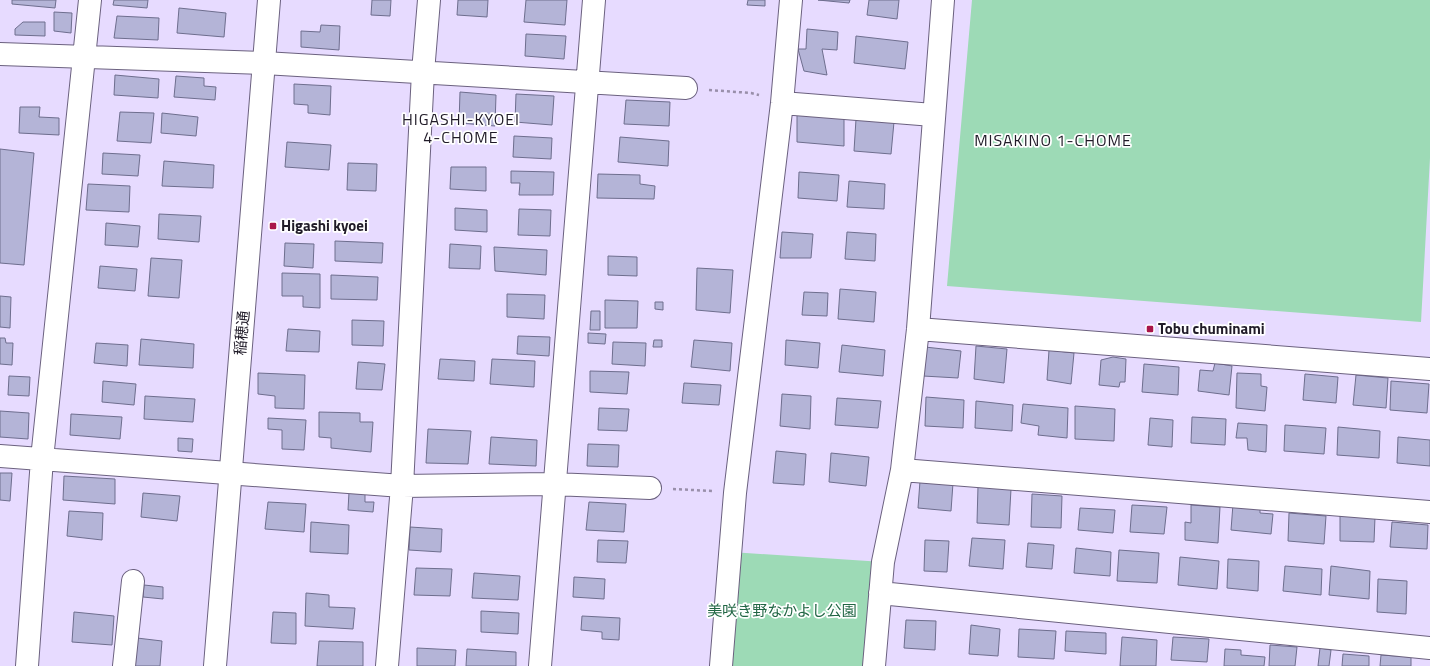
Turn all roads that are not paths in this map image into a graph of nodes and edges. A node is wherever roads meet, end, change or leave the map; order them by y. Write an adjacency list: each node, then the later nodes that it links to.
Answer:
1 (90, 0): 8 (street)
2 (269, 0): 9 (street, 稲穂通)
3 (429, 0): 10 (street)
4 (594, 0): 11 (street)
5 (791, 0): 13 (street)
6 (943, 0): 14 (street)
7 (0, 54): 8 (street)
8 (84, 58): 9 (street); 18 (street)
9 (264, 63): 10 (street); 20 (street, 稲穂通)
10 (423, 72): 11 (street); 22 (street)
11 (587, 83): 12 (street); 21 (street)
12 (686, 88)
13 (782, 103): 14 (street); 33 (street)
14 (933, 115): 15 (street)
15 (918, 329): 16 (street); 19 (street)
16 (1430, 369)
17 (0, 456): 18 (street)
18 (42, 459): 20 (street); 28 (street)
19 (902, 470): 24 (street); 26 (street)
20 (231, 472): 22 (street); 30 (street, 稲穂通)
21 (553, 484): 22 (street); 23 (street); 32 (street)
22 (402, 486): 31 (street)
23 (650, 488)
24 (1430, 512)
25 (133, 581): 29 (street)
26 (880, 593): 27 (street); 34 (street)
27 (1430, 648)
28 (27, 666)
29 (124, 666)
30 (215, 666)
31 (387, 666)
32 (540, 666)
33 (721, 666)
34 (874, 666)

